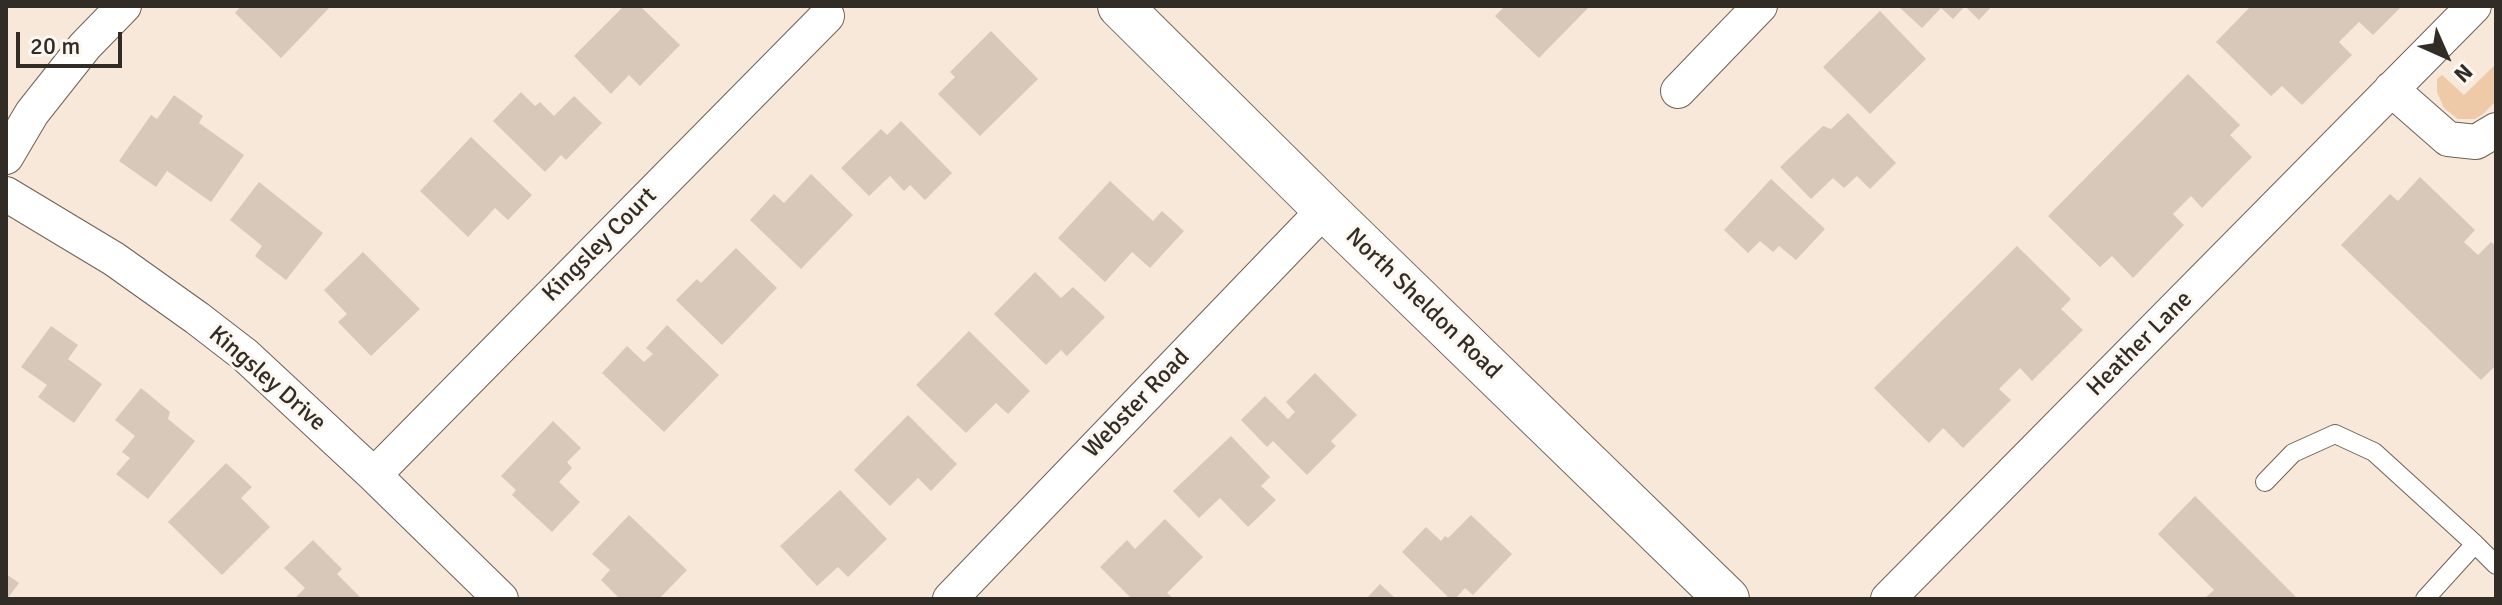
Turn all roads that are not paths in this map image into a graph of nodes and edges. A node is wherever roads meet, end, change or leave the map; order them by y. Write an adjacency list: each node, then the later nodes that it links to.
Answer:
1 (124, 6): 9 (street)
2 (1120, 6): 11 (main road, North Sheldon Road)
3 (1760, 6): 7 (street)
4 (2474, 6): 6 (street, Heather Lane)
5 (827, 16): 12 (street, Kingsley Court)
6 (2391, 89): 8 (street); 19 (street, Heather Lane)
7 (1678, 91)
8 (2496, 130)
9 (6, 157)
10 (6, 194): 12 (street, Kingsley Drive)
11 (1325, 209): 17 (street, Webster Road); 18 (main road, North Sheldon Road)
12 (374, 475): 16 (street, Kingsley Drive)
13 (2265, 482): 14 (lane)
14 (2475, 544): 15 (lane); 20 (lane)
15 (2496, 565)
16 (501, 599)
17 (950, 599)
18 (1727, 599)
19 (1888, 599)
20 (2425, 599)

